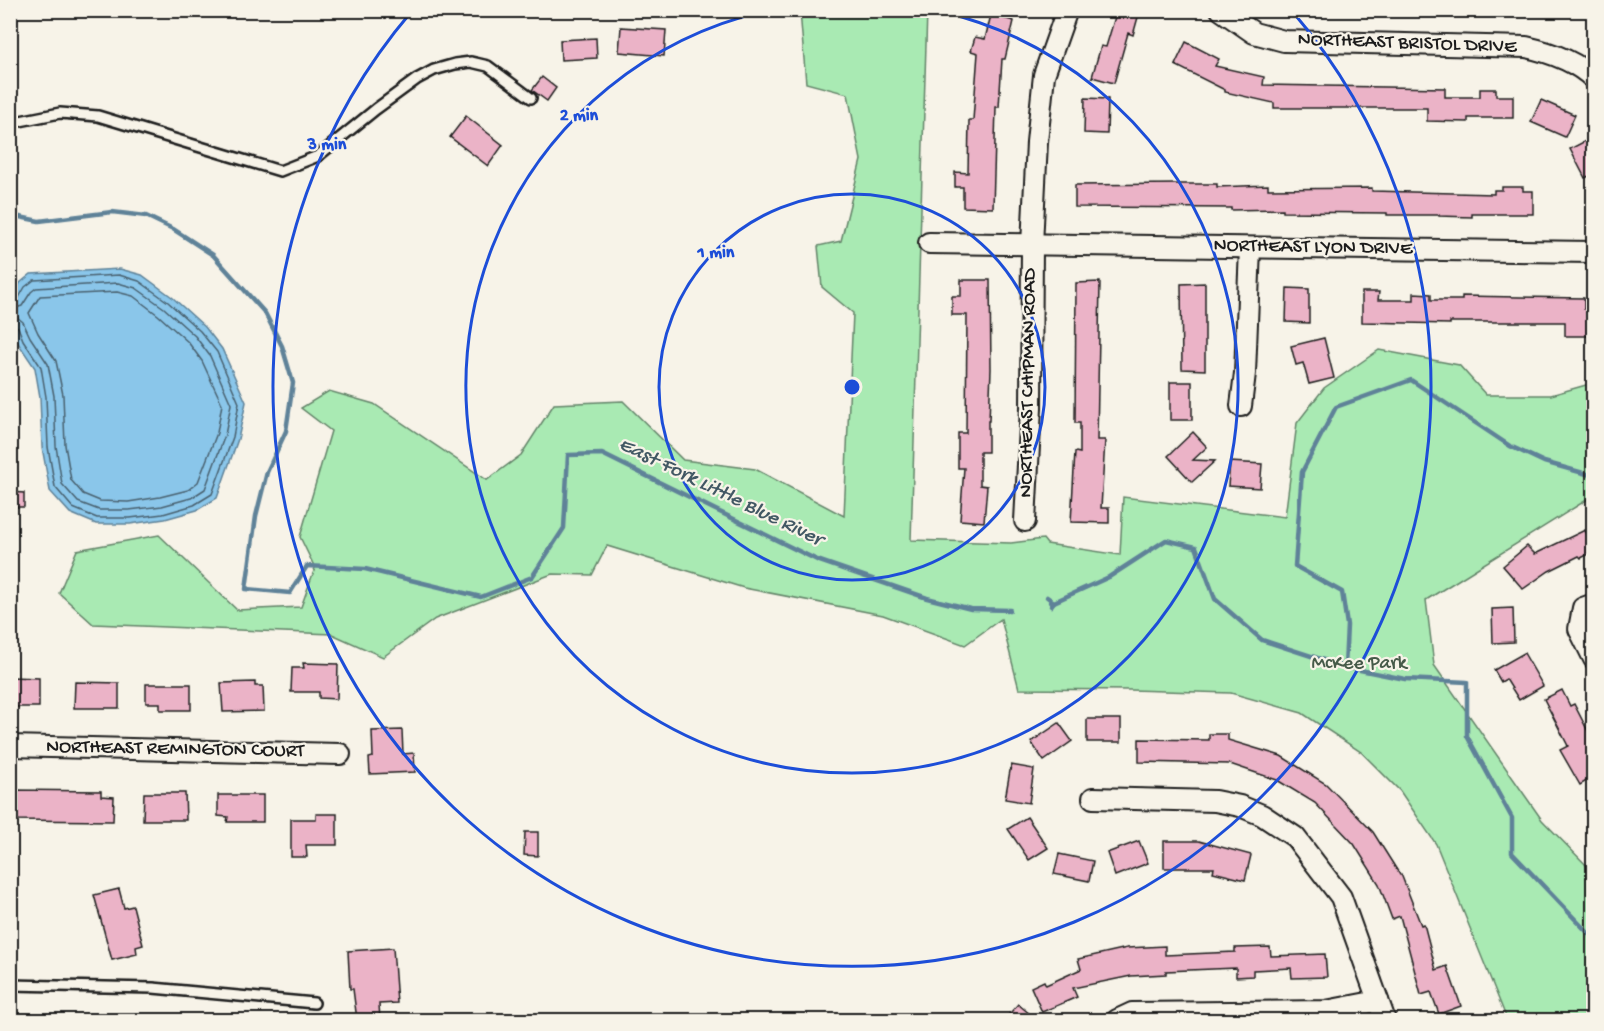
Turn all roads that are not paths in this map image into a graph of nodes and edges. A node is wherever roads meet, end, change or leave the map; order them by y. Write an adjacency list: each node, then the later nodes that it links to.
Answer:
1 (1066, 10): 7 (street, NORTHEAST CHIPMAN ROAD)
2 (1221, 10): 3 (street, NORTHEAST BRISTOL DRIVE)
3 (1593, 79)
4 (531, 98): 5 (lane)
5 (10, 123)
6 (929, 243): 7 (street, NORTHEAST CHIPMAN ROAD)
7 (1032, 245): 8 (street, NORTHEAST LYON DRIVE); 11 (street, NORTHEAST CHIPMAN ROAD)
8 (1250, 248): 9 (street, NORTHEAST LYON DRIVE); 10 (street)
9 (1593, 252)
10 (1241, 406)
11 (1025, 521)
12 (1593, 604): 13 (street)
13 (1593, 658)
14 (10, 746): 15 (street, NORTHEAST REMINGTON COURT)
15 (340, 754)
16 (1093, 798): 18 (street)
17 (10, 985): 19 (lane)
18 (1378, 1001): 20 (street); 22 (street)
19 (314, 1003)
20 (1228, 1016): 21 (street)
21 (1117, 1020)
22 (1385, 1020)

